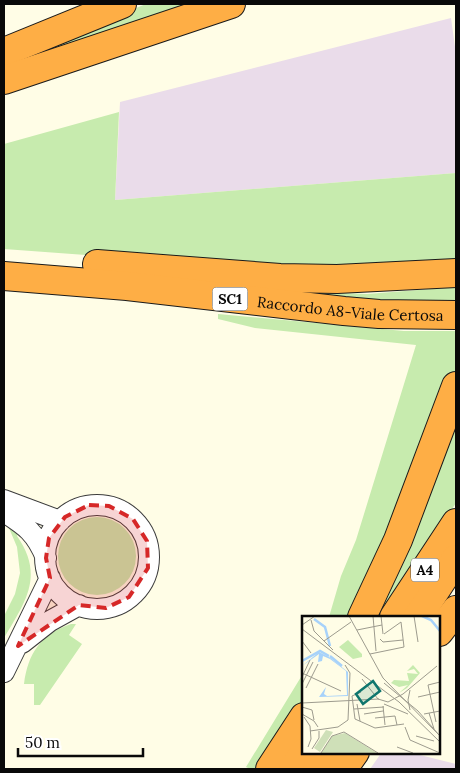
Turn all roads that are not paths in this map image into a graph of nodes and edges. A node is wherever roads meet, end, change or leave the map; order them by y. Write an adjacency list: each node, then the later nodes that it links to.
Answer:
1 (122, 4): 3 (highway)
2 (231, 4): 4 (highway)
3 (4, 52)
4 (4, 80)
5 (4, 257): 6 (highway)
6 (456, 273)
7 (4, 276): 8 (highway, Raccordo A8-Viale Certosa / SC1)
8 (456, 315)
9 (456, 386): 19 (highway)
10 (4, 500): 12 (street)
11 (4, 512): 14 (street)
12 (60, 521): 14 (street); 17 (street)
13 (456, 523): 20 (highway, A4)
14 (46, 558): 16 (street)
15 (456, 559): 21 (highway, A4)
16 (50, 578): 17 (street); 23 (street)
17 (79, 605): 23 (street)
18 (456, 610): 22 (highway)
19 (362, 616)
20 (395, 616)
21 (419, 616)
22 (440, 631)
23 (18, 646): 24 (street)
24 (4, 672)
25 (302, 719): 29 (highway)
26 (304, 753): 30 (highway)
27 (328, 753): 31 (highway)
28 (354, 753): 32 (highway)
29 (270, 769)
30 (293, 769)
31 (317, 769)
32 (343, 769)

